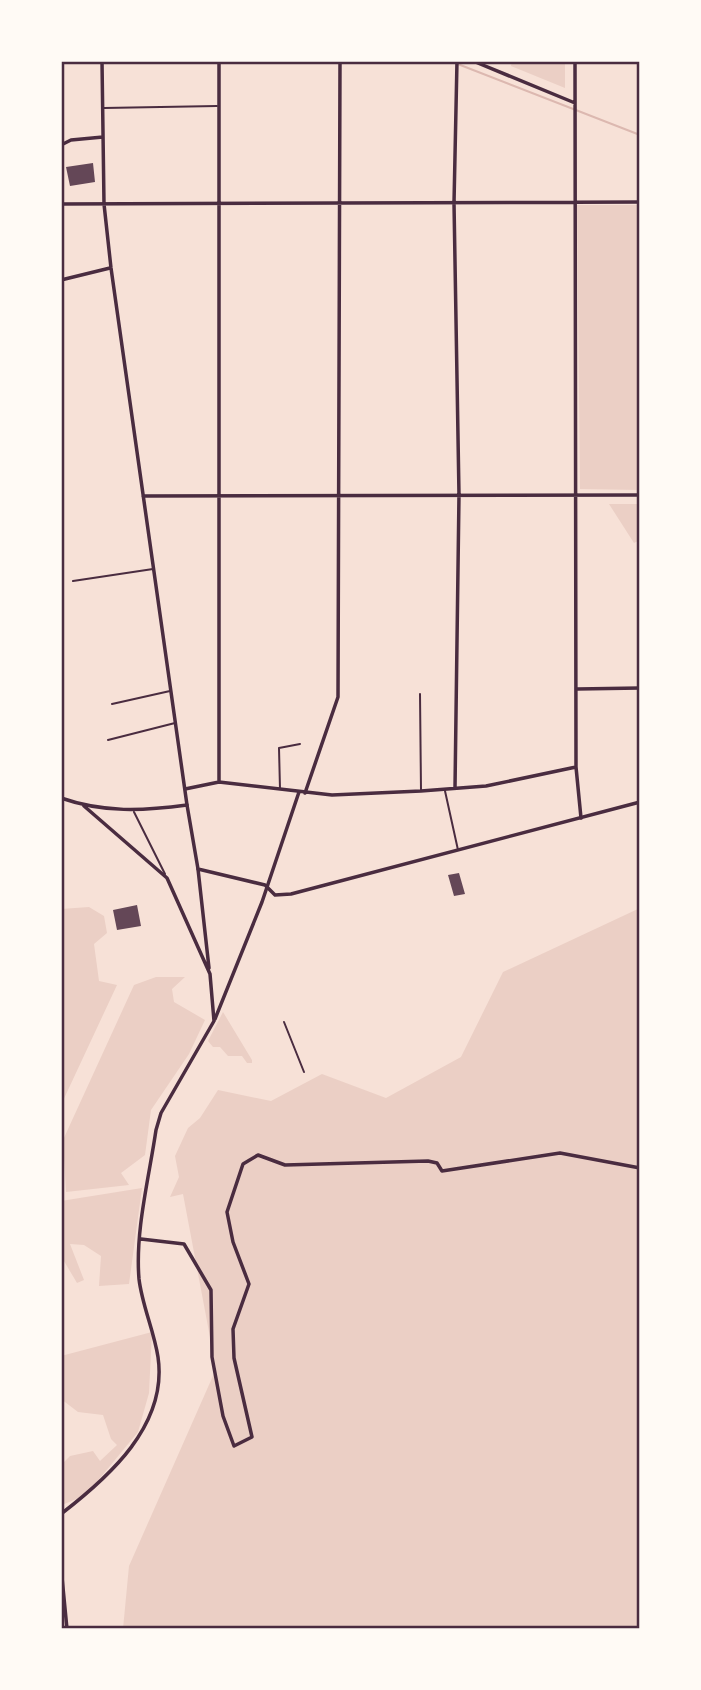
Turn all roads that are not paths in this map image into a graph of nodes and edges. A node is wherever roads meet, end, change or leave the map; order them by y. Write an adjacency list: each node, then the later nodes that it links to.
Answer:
1 (102, 61): 8 (street)
2 (219, 61): 7 (street)
3 (340, 61): 14 (street)
4 (457, 61): 15 (street)
5 (473, 61): 9 (street)
6 (575, 61): 9 (street)
7 (218, 106): 8 (lane); 12 (street)
8 (103, 108): 10 (street)
9 (575, 108): 16 (street)
10 (103, 137): 11 (street); 18 (street)
11 (61, 145)
12 (220, 202): 14 (street); 18 (street); 21 (street)
13 (640, 202): 16 (street)
14 (339, 203): 15 (street); 26 (street)
15 (454, 203): 16 (street); 22 (street)
16 (575, 203): 23 (street)
17 (61, 204): 18 (street)
18 (104, 204): 19 (street)
19 (111, 268): 20 (street); 25 (street)
20 (61, 280)
21 (219, 494): 25 (street); 26 (street); 38 (street)
22 (459, 495): 23 (street); 26 (street); 39 (street)
23 (576, 495): 24 (street); 30 (street)
24 (640, 495)
25 (143, 496): 27 (street)
26 (340, 496): 45 (street)
27 (154, 569): 28 (lane); 31 (street)
28 (73, 581)
29 (640, 688): 30 (street)
30 (577, 689): 37 (street)
31 (171, 691): 33 (lane); 34 (street)
32 (420, 694): 43 (lane)
33 (112, 704)
34 (176, 723): 35 (lane); 40 (street)
35 (108, 740)
36 (300, 744): 42 (lane)
37 (576, 767): 39 (street); 51 (street)
38 (219, 782): 40 (street); 42 (street)
39 (455, 788): 41 (street)
40 (185, 789): 48 (street)
41 (444, 789): 43 (street); 52 (lane)
42 (280, 790): 44 (street)
43 (421, 791): 45 (street)
44 (299, 792): 45 (street); 55 (street)
45 (305, 793)
46 (61, 798): 49 (street)
47 (640, 802): 51 (street)
48 (187, 805): 50 (street); 53 (street)
49 (84, 806): 50 (street); 54 (street)
50 (134, 812): 54 (lane)
51 (581, 818): 52 (street)
52 (458, 851): 55 (street)
53 (198, 870): 55 (street); 56 (street)
54 (167, 878): 56 (street)
55 (265, 885): 57 (street)
56 (210, 974): 57 (street)
57 (214, 1021): 59 (street)
58 (640, 1168): 59 (street)
59 (141, 1239): 60 (street)
60 (61, 1514)
61 (61, 1567): 62 (street)
62 (66, 1629)

